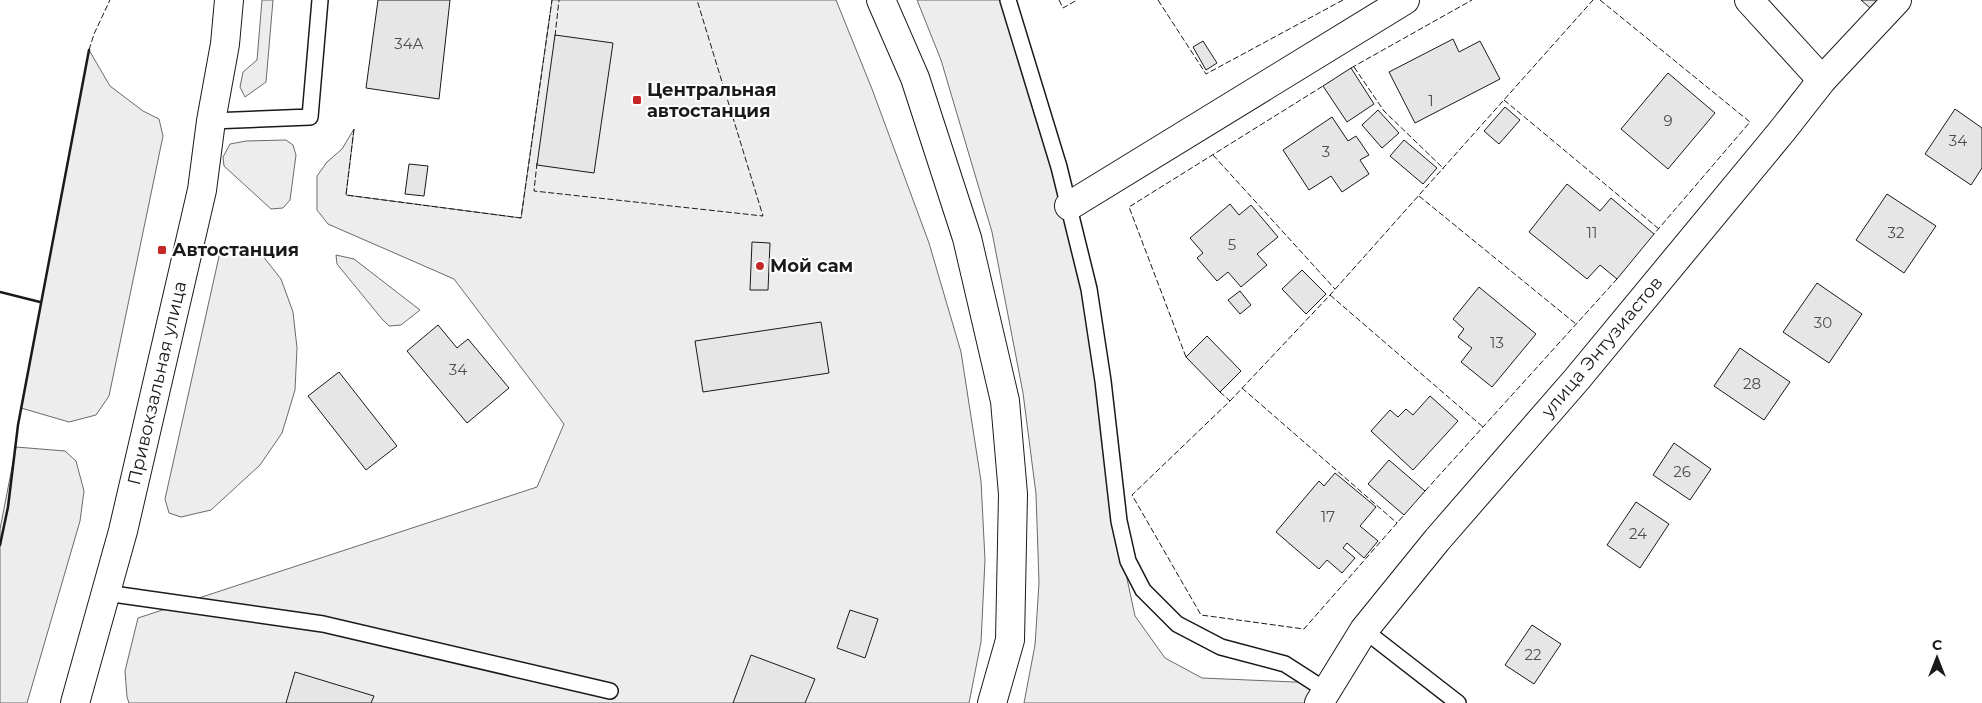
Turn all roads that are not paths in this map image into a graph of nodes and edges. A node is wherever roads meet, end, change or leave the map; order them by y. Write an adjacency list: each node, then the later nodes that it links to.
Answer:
1 (229, 0): 9 (street, Привокзальная улица)
2 (320, 0): 9 (lane)
3 (881, 0): 16 (street)
4 (1008, 0): 10 (lane)
5 (1405, 0): 10 (street)
6 (1749, 0): 8 (street)
7 (1897, 0): 8 (street, улица Энтузиастов)
8 (1822, 80): 12 (street, улица Энтузиастов)
9 (211, 121): 11 (street, Привокзальная улица)
10 (1069, 206): 14 (lane)
11 (106, 593): 13 (lane); 15 (street, Привокзальная улица)
12 (1364, 630): 14 (street, улица Энтузиастов); 17 (lane)
13 (610, 691)
14 (1323, 697)
15 (75, 703)
16 (992, 703)
17 (1458, 703)

